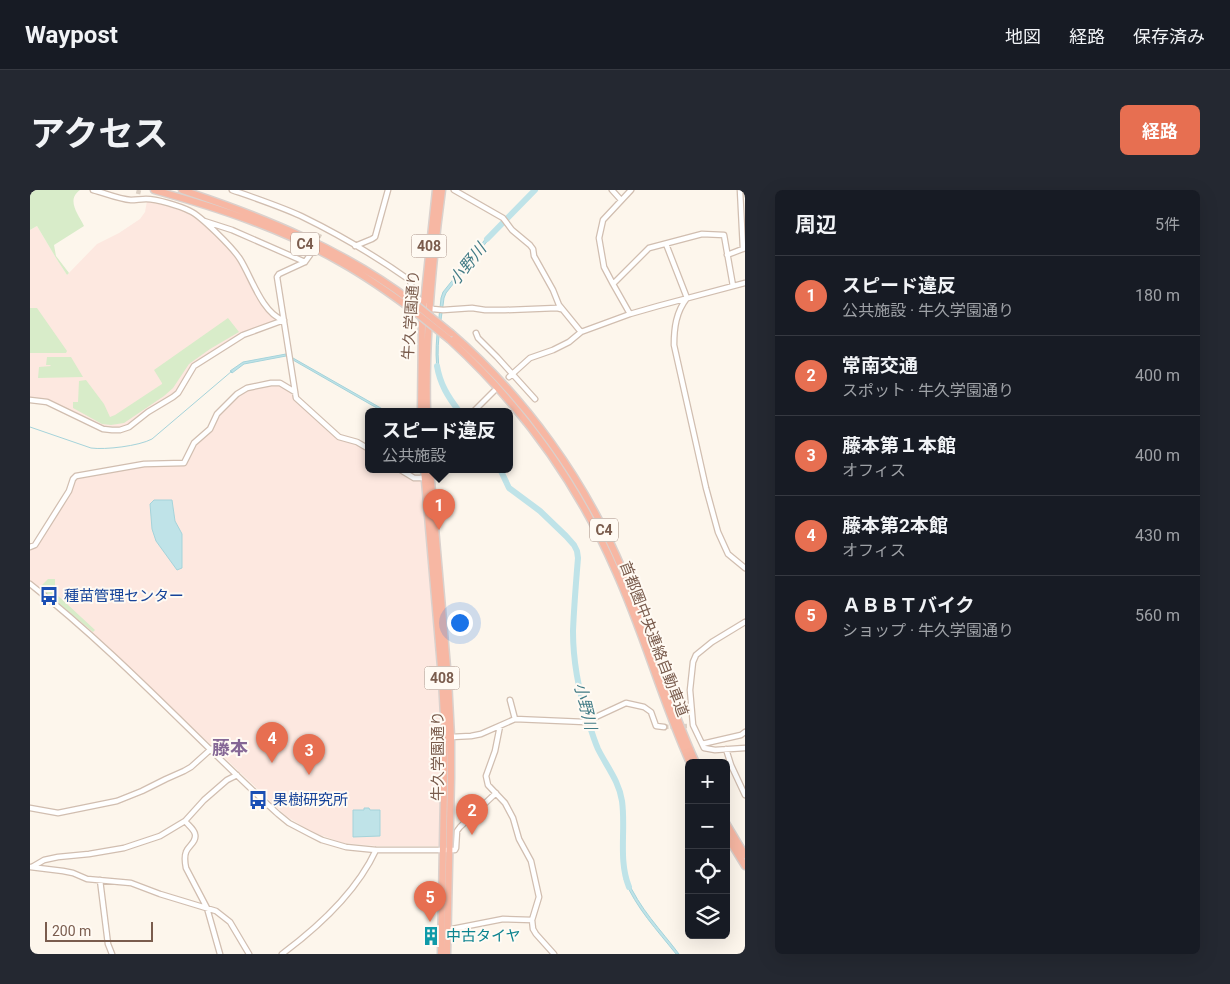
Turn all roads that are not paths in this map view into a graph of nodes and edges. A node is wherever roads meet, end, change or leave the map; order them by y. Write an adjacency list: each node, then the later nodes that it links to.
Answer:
1 (93, 190): 13 (street)
2 (154, 190): 34 (highway, 首都圏中央連絡自動車道 / C4, bridge)
3 (182, 190): 34 (highway, 首都圏中央連絡自動車道 / C4, bridge)
4 (232, 190): 16 (street)
5 (388, 190): 19 (street)
6 (436, 190): 28 (highway, 牛久学園通り / 408)
7 (442, 190): 28 (highway, 牛久学園通り / 408)
8 (454, 190): 29 (street)
9 (612, 190): 14 (street)
10 (631, 190): 14 (street)
11 (740, 190): 20 (street)
12 (138, 194): 13 (street)
13 (137, 200): 15 (street)
14 (621, 200): 25 (street)
15 (202, 220): 23 (street); 31 (street)
16 (322, 228): 17 (street); 19 (street)
17 (320, 234)
18 (666, 244): 22 (street); 25 (street); 27 (street)
19 (355, 246): 28 (street)
20 (744, 249): 22 (street)
21 (310, 255): 23 (street)
22 (728, 255): 26 (street)
23 (305, 262): 31 (street)
24 (745, 283): 26 (street)
25 (613, 284): 30 (street)
26 (733, 286): 27 (street)
27 (687, 298): 30 (street); 49 (street)
28 (426, 305): 29 (street); 40 (highway, 牛久学園通り / 408); 41 (highway, 牛久学園通り / 408)
29 (561, 309): 32 (street)
30 (630, 314): 32 (street)
31 (284, 320): 37 (street); 39 (street)
32 (581, 332): 35 (street)
33 (476, 334): 35 (street)
34 (450, 336): 62 (highway, 首都圏中央連絡自動車道 / C4); 63 (highway, 首都圏中央連絡自動車道 / C4)
35 (511, 376): 38 (street)
36 (494, 391): 42 (street)
37 (295, 392): 43 (street); 48 (street)
38 (535, 399)
39 (30, 400)
40 (421, 408)
41 (427, 408)
42 (477, 408)
43 (365, 447)
44 (406, 473): 47 (street)
45 (426, 473): 47 (highway, 牛久学園通り / 408)
46 (429, 473): 47 (highway, 牛久学園通り / 408)
47 (428, 478): 57 (highway, 牛久学園通り / 408); 72 (highway, 牛久学園通り / 408)
48 (30, 546)
49 (745, 568)
50 (30, 584): 60 (street)
51 (745, 622): 58 (street)
52 (510, 700): 53 (street)
53 (516, 719): 54 (street); 55 (street)
54 (500, 726): 57 (street); 65 (street)
55 (664, 726)
56 (745, 732): 58 (street)
57 (451, 736): 72 (highway, 牛久学園通り / 408)
58 (702, 744): 61 (street)
59 (745, 748): 61 (street)
60 (211, 749): 64 (street); 67 (street)
61 (726, 749): 66 (street)
62 (688, 759)
63 (694, 759)
64 (237, 775): 68 (street); 71 (street)
65 (496, 793): 72 (street); 78 (street)
66 (745, 795)
67 (30, 808)
68 (185, 821): 75 (street); 77 (street)
69 (730, 830): 73 (highway)
70 (730, 842): 74 (highway)
71 (376, 850): 72 (street); 83 (street)
72 (446, 850): 79 (highway, 牛久学園通り / 408); 84 (highway, 牛久学園通り / 408)
73 (745, 855)
74 (745, 866)
75 (31, 867): 76 (street)
76 (100, 880): 77 (street); 80 (street)
77 (207, 908): 81 (street); 82 (street)
78 (532, 920): 79 (street); 86 (street)
79 (447, 930): 85 (highway, 牛久学園通り / 408)
80 (112, 954)
81 (220, 954)
82 (249, 954)
83 (282, 954)
84 (441, 954)
85 (447, 954)
86 (554, 954)

